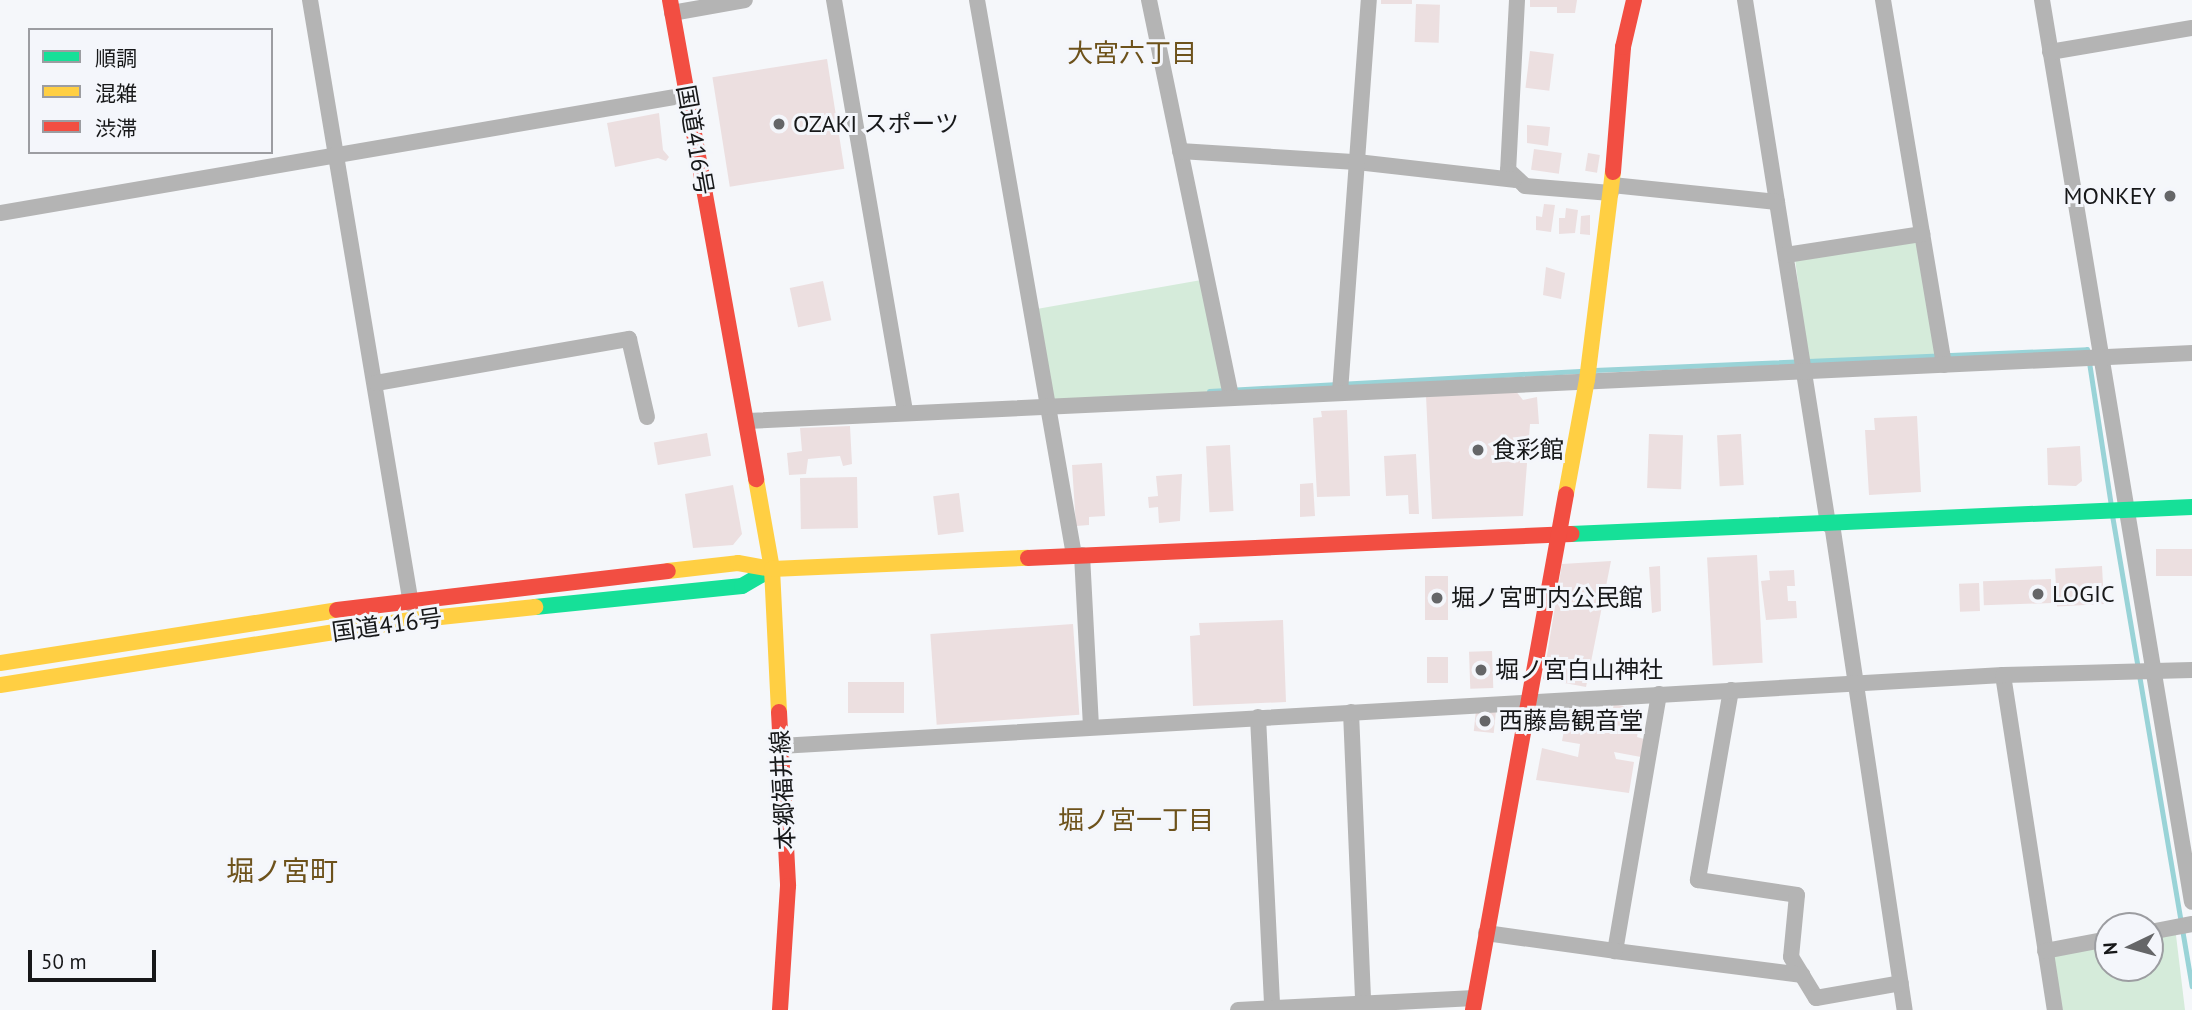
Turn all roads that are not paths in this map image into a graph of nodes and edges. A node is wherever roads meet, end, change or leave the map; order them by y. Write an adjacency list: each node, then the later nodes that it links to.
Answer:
1 (310, 0): 17 (street)
2 (745, 0): 12 (street)
3 (834, 0): 34 (street)
4 (977, 0): 33 (street)
5 (1149, 0): 16 (street)
6 (1368, 0): 18 (street)
7 (1517, 0): 19 (street)
8 (1634, 0): 20 (main road)
9 (1745, 0): 21 (street)
10 (1883, 0): 23 (street)
11 (2042, 0): 14 (street)
12 (671, 6): 15 (main road, 国道416号)
13 (2192, 28): 14 (street)
14 (2050, 52): 26 (street)
15 (687, 95): 17 (street); 36 (main road, 国道416号)
16 (1180, 151): 18 (street); 32 (street)
17 (336, 154): 22 (street); 30 (street)
18 (1357, 162): 19 (street); 31 (street)
19 (1514, 180): 20 (street)
20 (1611, 189): 21 (street); 29 (main road)
21 (1777, 202): 24 (street)
22 (0, 213)
23 (1922, 234): 24 (street); 27 (street)
24 (1786, 255): 28 (street)
25 (2192, 353): 26 (street)
26 (2101, 357): 27 (street); 38 (street)
27 (1944, 365): 28 (street)
28 (1804, 372): 29 (street); 39 (street)
29 (1587, 380): 31 (street); 40 (main road)
30 (376, 383): 35 (street); 43 (street)
31 (1340, 392): 32 (street)
32 (1231, 397): 33 (street)
33 (1047, 406): 34 (street); 41 (street)
34 (905, 413): 36 (street)
35 (647, 417)
36 (747, 421): 42 (main road, 国道416号)
37 (2192, 507): 38 (main road)
38 (2126, 510): 39 (main road); 47 (street)
39 (1830, 524): 40 (main road); 49 (street)
40 (1556, 535): 41 (main road); 53 (main road)
41 (1078, 555): 42 (main road); 56 (street)
42 (772, 569): 43 (main road, 国道416号); 44 (main road, 国道416号); 57 (main road, 本郷福井線)
43 (410, 599): 44 (street); 45 (main road, 国道416号)
44 (412, 620): 50 (main road, 国道416号)
45 (0, 663)
46 (2192, 670): 47 (street)
47 (2153, 671): 48 (street); 58 (street)
48 (2003, 676): 49 (street); 64 (street)
49 (1854, 684): 51 (street); 66 (street)
50 (0, 685)
51 (1731, 691): 52 (street); 65 (street)
52 (1659, 694): 53 (street); 63 (street)
53 (1526, 701): 54 (street); 61 (main road)
54 (1351, 712): 55 (street); 67 (street)
55 (1258, 717): 56 (street); 69 (street)
56 (1091, 727): 57 (street)
57 (780, 746): 70 (main road, 本郷福井線)
58 (2192, 902)
59 (2192, 924): 60 (street)
60 (2164, 929)
61 (1486, 933): 63 (street); 68 (main road)
62 (2094, 942): 64 (street)
63 (1615, 951): 65 (street)
64 (2045, 951): 73 (street)
65 (1802, 975): 66 (street)
66 (1901, 983): 72 (street)
67 (1363, 1004): 68 (street); 69 (street)
68 (1474, 1004)
69 (1272, 1008): 71 (street)
70 (780, 1010)
71 (1238, 1010)
72 (1905, 1010)
73 (2055, 1010)

